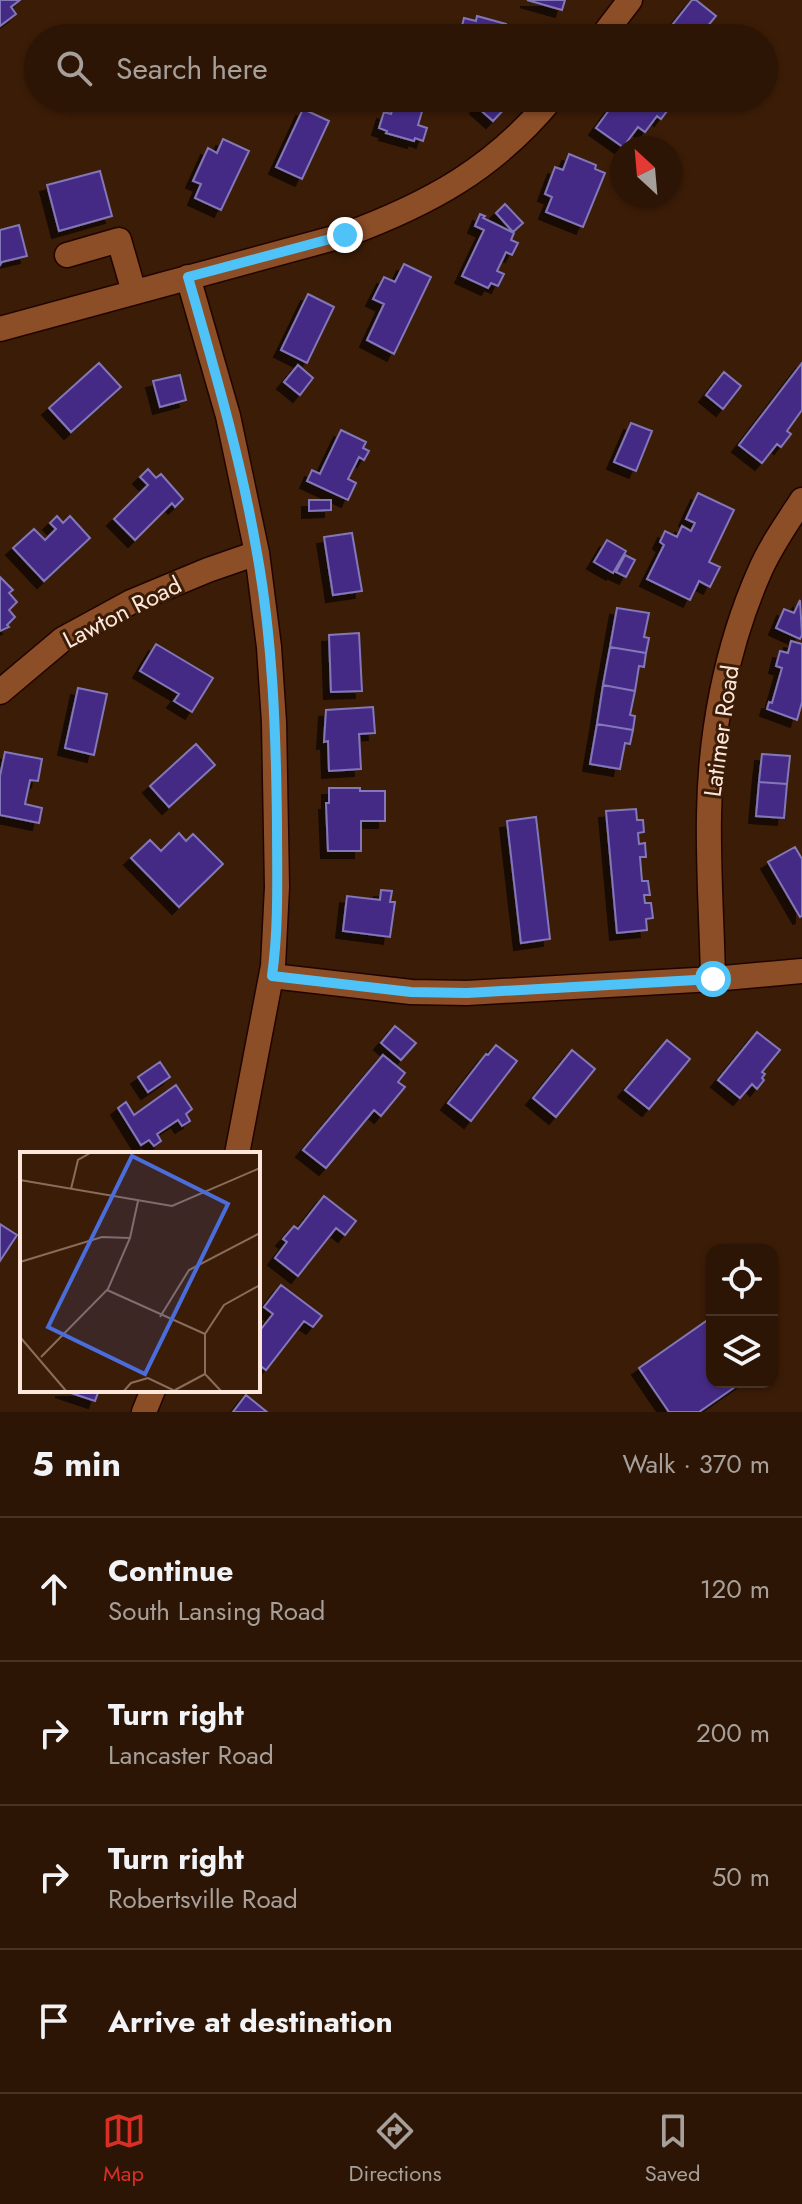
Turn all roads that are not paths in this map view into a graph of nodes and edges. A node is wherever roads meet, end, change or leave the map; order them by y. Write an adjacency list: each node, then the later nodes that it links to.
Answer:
1 (630, 0): 2 (street)
2 (612, 24)
3 (540, 112): 5 (street)
4 (67, 255): 6 (street)
5 (188, 277): 6 (street); 9 (street)
6 (134, 292): 7 (street)
7 (0, 329)
8 (802, 500): 13 (street, Latimer Road)
9 (257, 553): 10 (street, Lawton Road); 12 (street)
10 (0, 692)
11 (802, 971): 13 (street)
12 (272, 976): 13 (street); 14 (street)
13 (713, 979)
14 (237, 1152)
15 (152, 1392): 16 (street)
16 (144, 1412)

